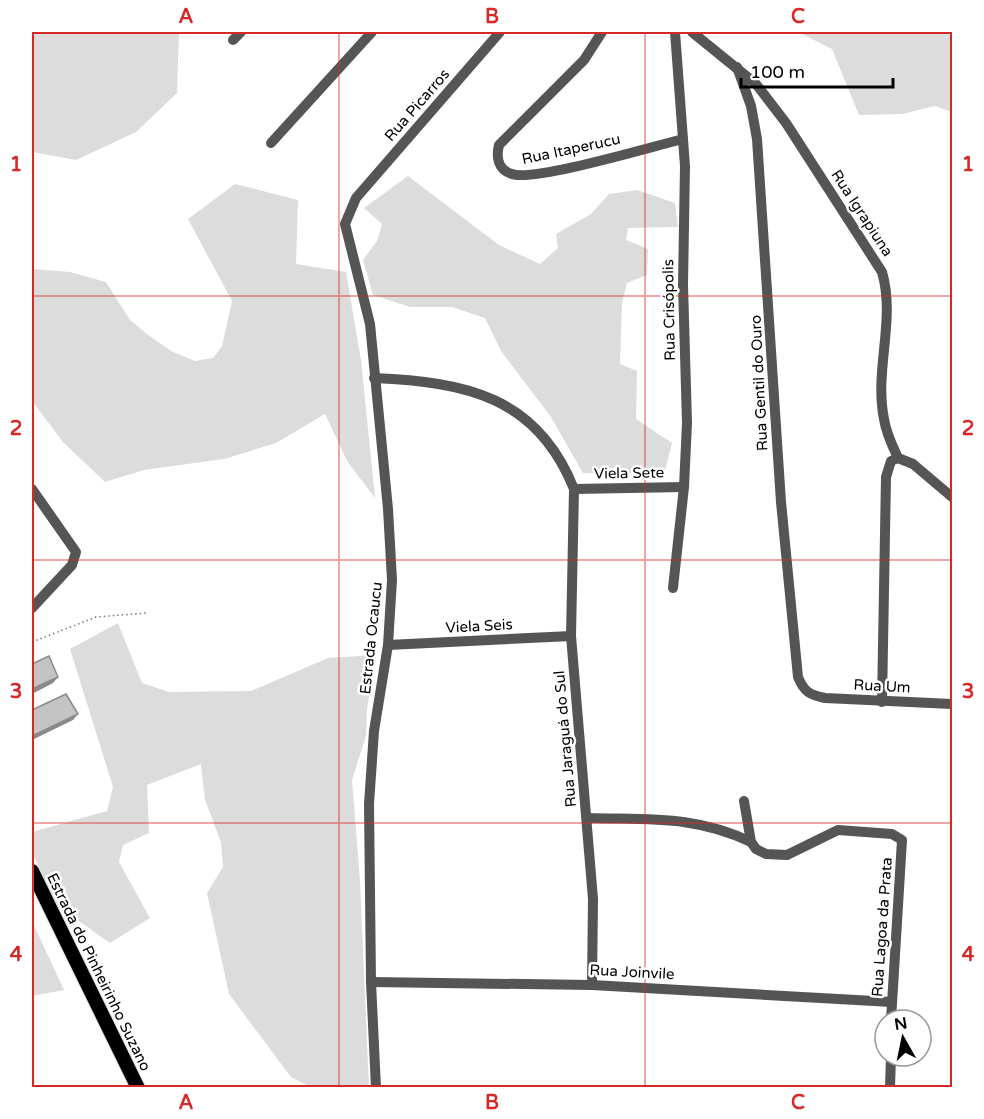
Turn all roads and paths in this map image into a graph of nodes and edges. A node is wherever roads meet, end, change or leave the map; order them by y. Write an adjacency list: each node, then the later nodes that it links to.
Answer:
1 (372, 32): 8 (street)
2 (500, 32): 9 (street, Rua Picarros)
3 (602, 32): 7 (street, Rua Itaperucu)
4 (675, 32): 7 (street, Rua Crisópolis)
5 (692, 32): 6 (street, Rua Igrapiuna)
6 (737, 67): 11 (street, Rua Igrapiuna); 22 (street, Rua Gentil do Ouro)
7 (683, 139): 12 (street, Rua Crisópolis)
8 (271, 143)
9 (356, 198): 10 (street, Estrada Ocaucu)
10 (374, 378): 14 (street); 21 (street, Estrada Ocaucu)
11 (898, 458): 15 (street); 23 (street)
12 (684, 487): 14 (street, Viela Sete); 16 (street, Rua Crisópolis)
13 (32, 489): 17 (street)
14 (574, 489): 19 (street, Rua Jaraguá do Sul)
15 (952, 497)
16 (673, 588)
17 (32, 608)
18 (147, 613): 20 (path)
19 (572, 636): 21 (street, Viela Seis); 26 (street, Rua Jaraguá do Sul)
20 (32, 642)
21 (388, 645): 29 (street, Estrada Ocaucu)
22 (810, 695): 23 (street, Rua Um)
23 (882, 702): 24 (street, Rua Um)
24 (952, 705)
25 (744, 801): 27 (street)
26 (588, 818): 27 (street); 30 (street, Rua Jaraguá do Sul)
27 (751, 842): 31 (street, Rua Lagoa da Prata)
28 (32, 871): 34 (main road, Estrada do Pinheirinho Suzano)
29 (371, 982): 30 (street, Rua Joinvile); 35 (street, Estrada Ocaucu)
30 (592, 985): 31 (street, Rua Joinvile)
31 (892, 1002): 32 (street, Rua Lagoa da Prata)
32 (892, 1008)
33 (891, 1068): 36 (street)
34 (138, 1088)
35 (376, 1088)
36 (890, 1088)

